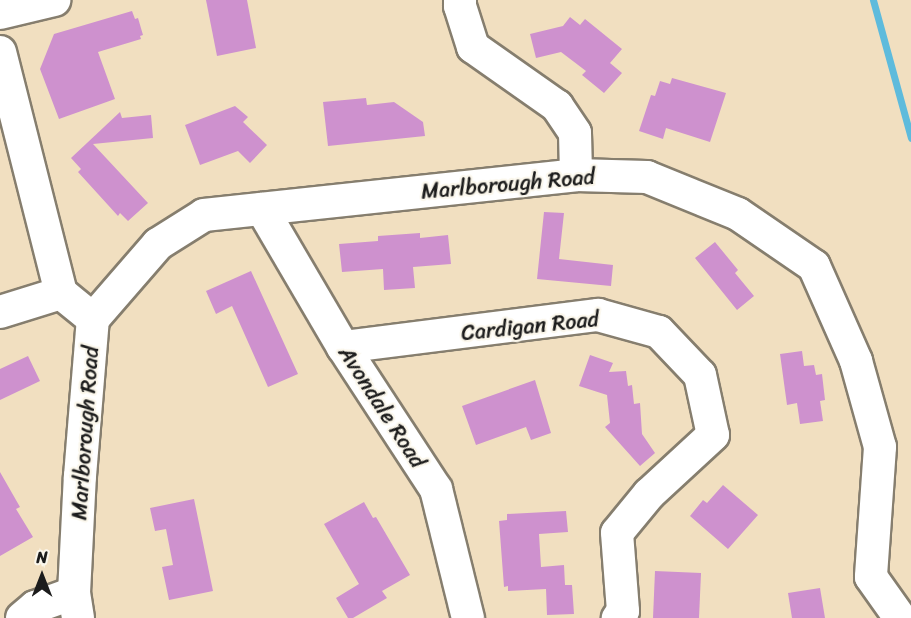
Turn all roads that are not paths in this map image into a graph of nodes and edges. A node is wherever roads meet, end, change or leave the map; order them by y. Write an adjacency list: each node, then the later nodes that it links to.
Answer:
1 (54, 0): 3 (street)
2 (460, 0): 5 (street)
3 (0, 13)
4 (0, 52): 7 (street)
5 (576, 175): 6 (street, Marlborough Road); 15 (street, Marlborough Road)
6 (262, 209): 9 (street, Marlborough Road); 10 (street, Avondale Road)
7 (61, 293): 8 (street); 9 (street)
8 (0, 312)
9 (93, 319): 11 (street, Marlborough Road)
10 (343, 347): 13 (street, Avondale Road); 14 (street, Cardigan Road)
11 (76, 606): 12 (street)
12 (22, 618)
13 (468, 618)
14 (618, 618)
15 (900, 618)

